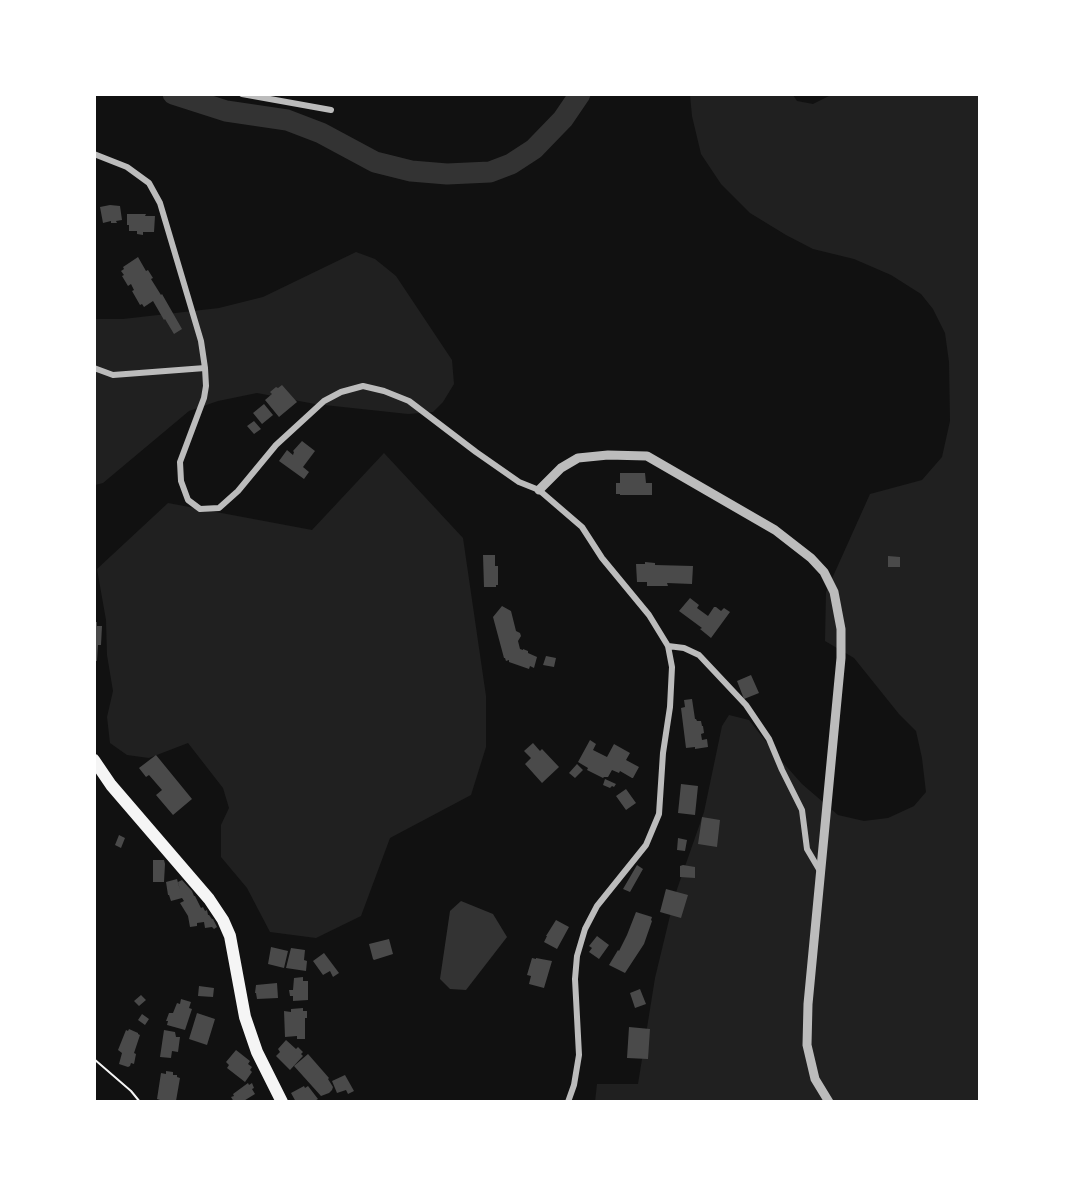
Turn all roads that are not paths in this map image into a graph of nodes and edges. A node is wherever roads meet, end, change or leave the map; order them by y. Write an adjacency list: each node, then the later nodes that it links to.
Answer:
1 (242, 94): 2 (street)
2 (331, 110)
3 (94, 154): 5 (street)
4 (94, 368): 5 (street)
5 (205, 368): 6 (street)
6 (539, 490): 7 (street); 9 (street)
7 (668, 646): 9 (street); 11 (street)
8 (94, 760): 10 (main road)
9 (822, 873): 12 (street)
10 (282, 1101)
11 (568, 1101)
12 (830, 1101)

